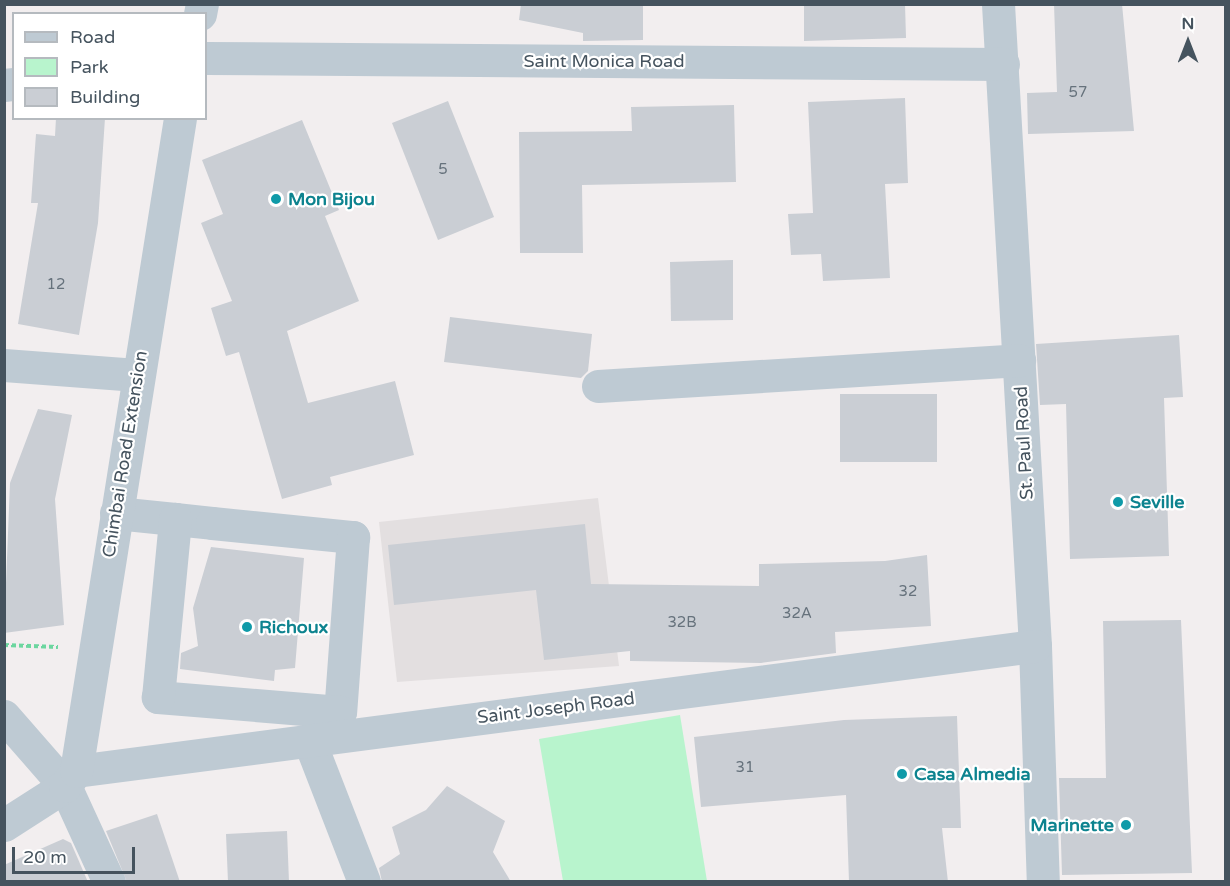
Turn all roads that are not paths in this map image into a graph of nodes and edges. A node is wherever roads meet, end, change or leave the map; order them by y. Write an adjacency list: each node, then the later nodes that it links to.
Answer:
1 (998, 4): 3 (street, St. Paul Road)
2 (207, 58): 3 (street, Saint Monica Road)
3 (1002, 64): 5 (street, St. Paul Road)
4 (180, 120): 7 (street, Chimbai Road Extension)
5 (1019, 360): 8 (street); 11 (street, St. Paul Road)
6 (4, 365): 7 (street)
7 (137, 375): 9 (street, Chimbai Road Extension)
8 (598, 386)
9 (116, 513): 10 (street); 14 (street, Chimbai Road Extension)
10 (175, 519): 13 (street); 13 (street)
11 (1035, 646): 13 (street, Saint Joseph Road); 18 (street, St. Paul Road)
12 (4, 716): 14 (street)
13 (329, 730): 14 (street, Saint Joseph Road); 17 (street)
14 (71, 779): 15 (street); 16 (street)
15 (4, 825)
16 (109, 882)
17 (364, 882)
18 (1043, 882)

